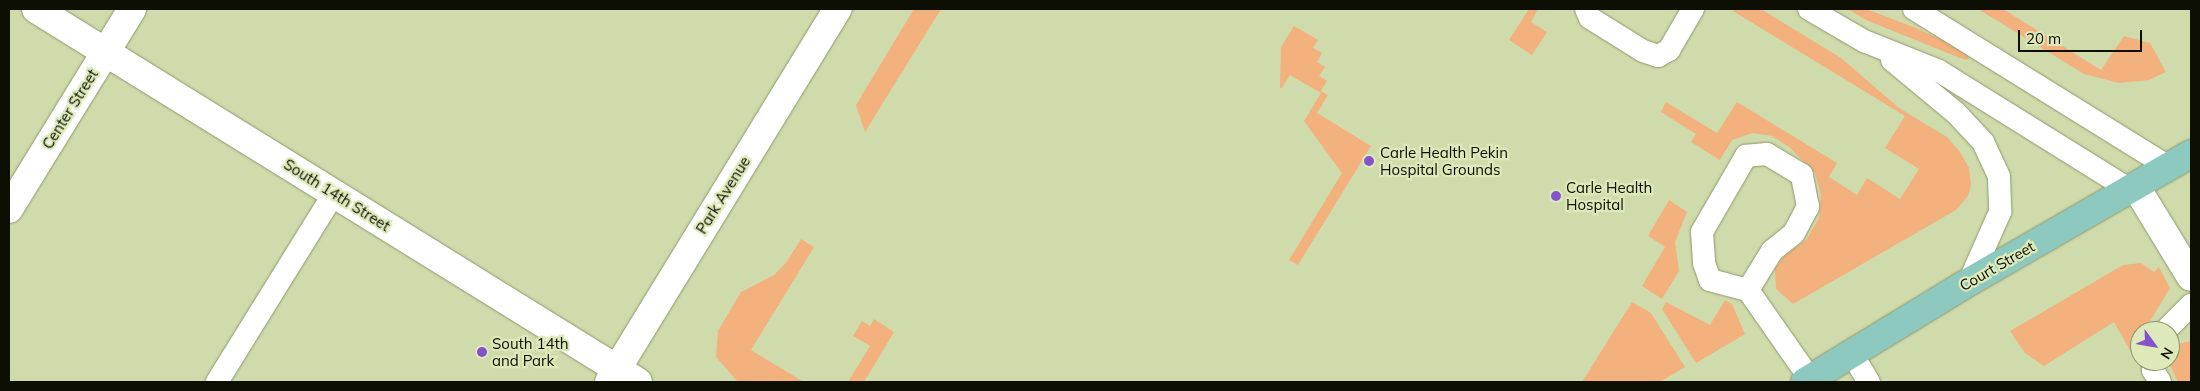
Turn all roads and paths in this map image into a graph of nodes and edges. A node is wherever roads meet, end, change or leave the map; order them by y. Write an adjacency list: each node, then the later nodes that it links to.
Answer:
1 (36, 9): 9 (street, South 14th Street)
2 (132, 9): 9 (street, Center Street)
3 (838, 9): 21 (street, Park Avenue)
4 (1586, 9): 5 (lane)
5 (1693, 9)
6 (1809, 9): 8 (lane)
7 (1914, 9): 10 (lane)
8 (1864, 41): 11 (lane); 15 (lane)
9 (106, 52): 12 (street, South 14th Street); 13 (street, Center Street)
10 (2180, 161): 11 (main road, Court Street)
11 (2133, 189): 14 (street); 15 (main road, Court Street)
12 (334, 193): 21 (street, South 14th Street); 23 (lane)
13 (9, 209)
14 (2191, 277)
15 (1968, 282): 19 (main road, Court Street)
16 (1748, 290): 16 (lane); 22 (lane)
17 (2191, 305): 18 (lane)
18 (2175, 321)
19 (1852, 354): 22 (main road, Court Street); 24 (lane)
20 (2154, 371): 25 (lane)
21 (622, 378)
22 (1808, 381)
23 (217, 382)
24 (1869, 382)
25 (2160, 382)

